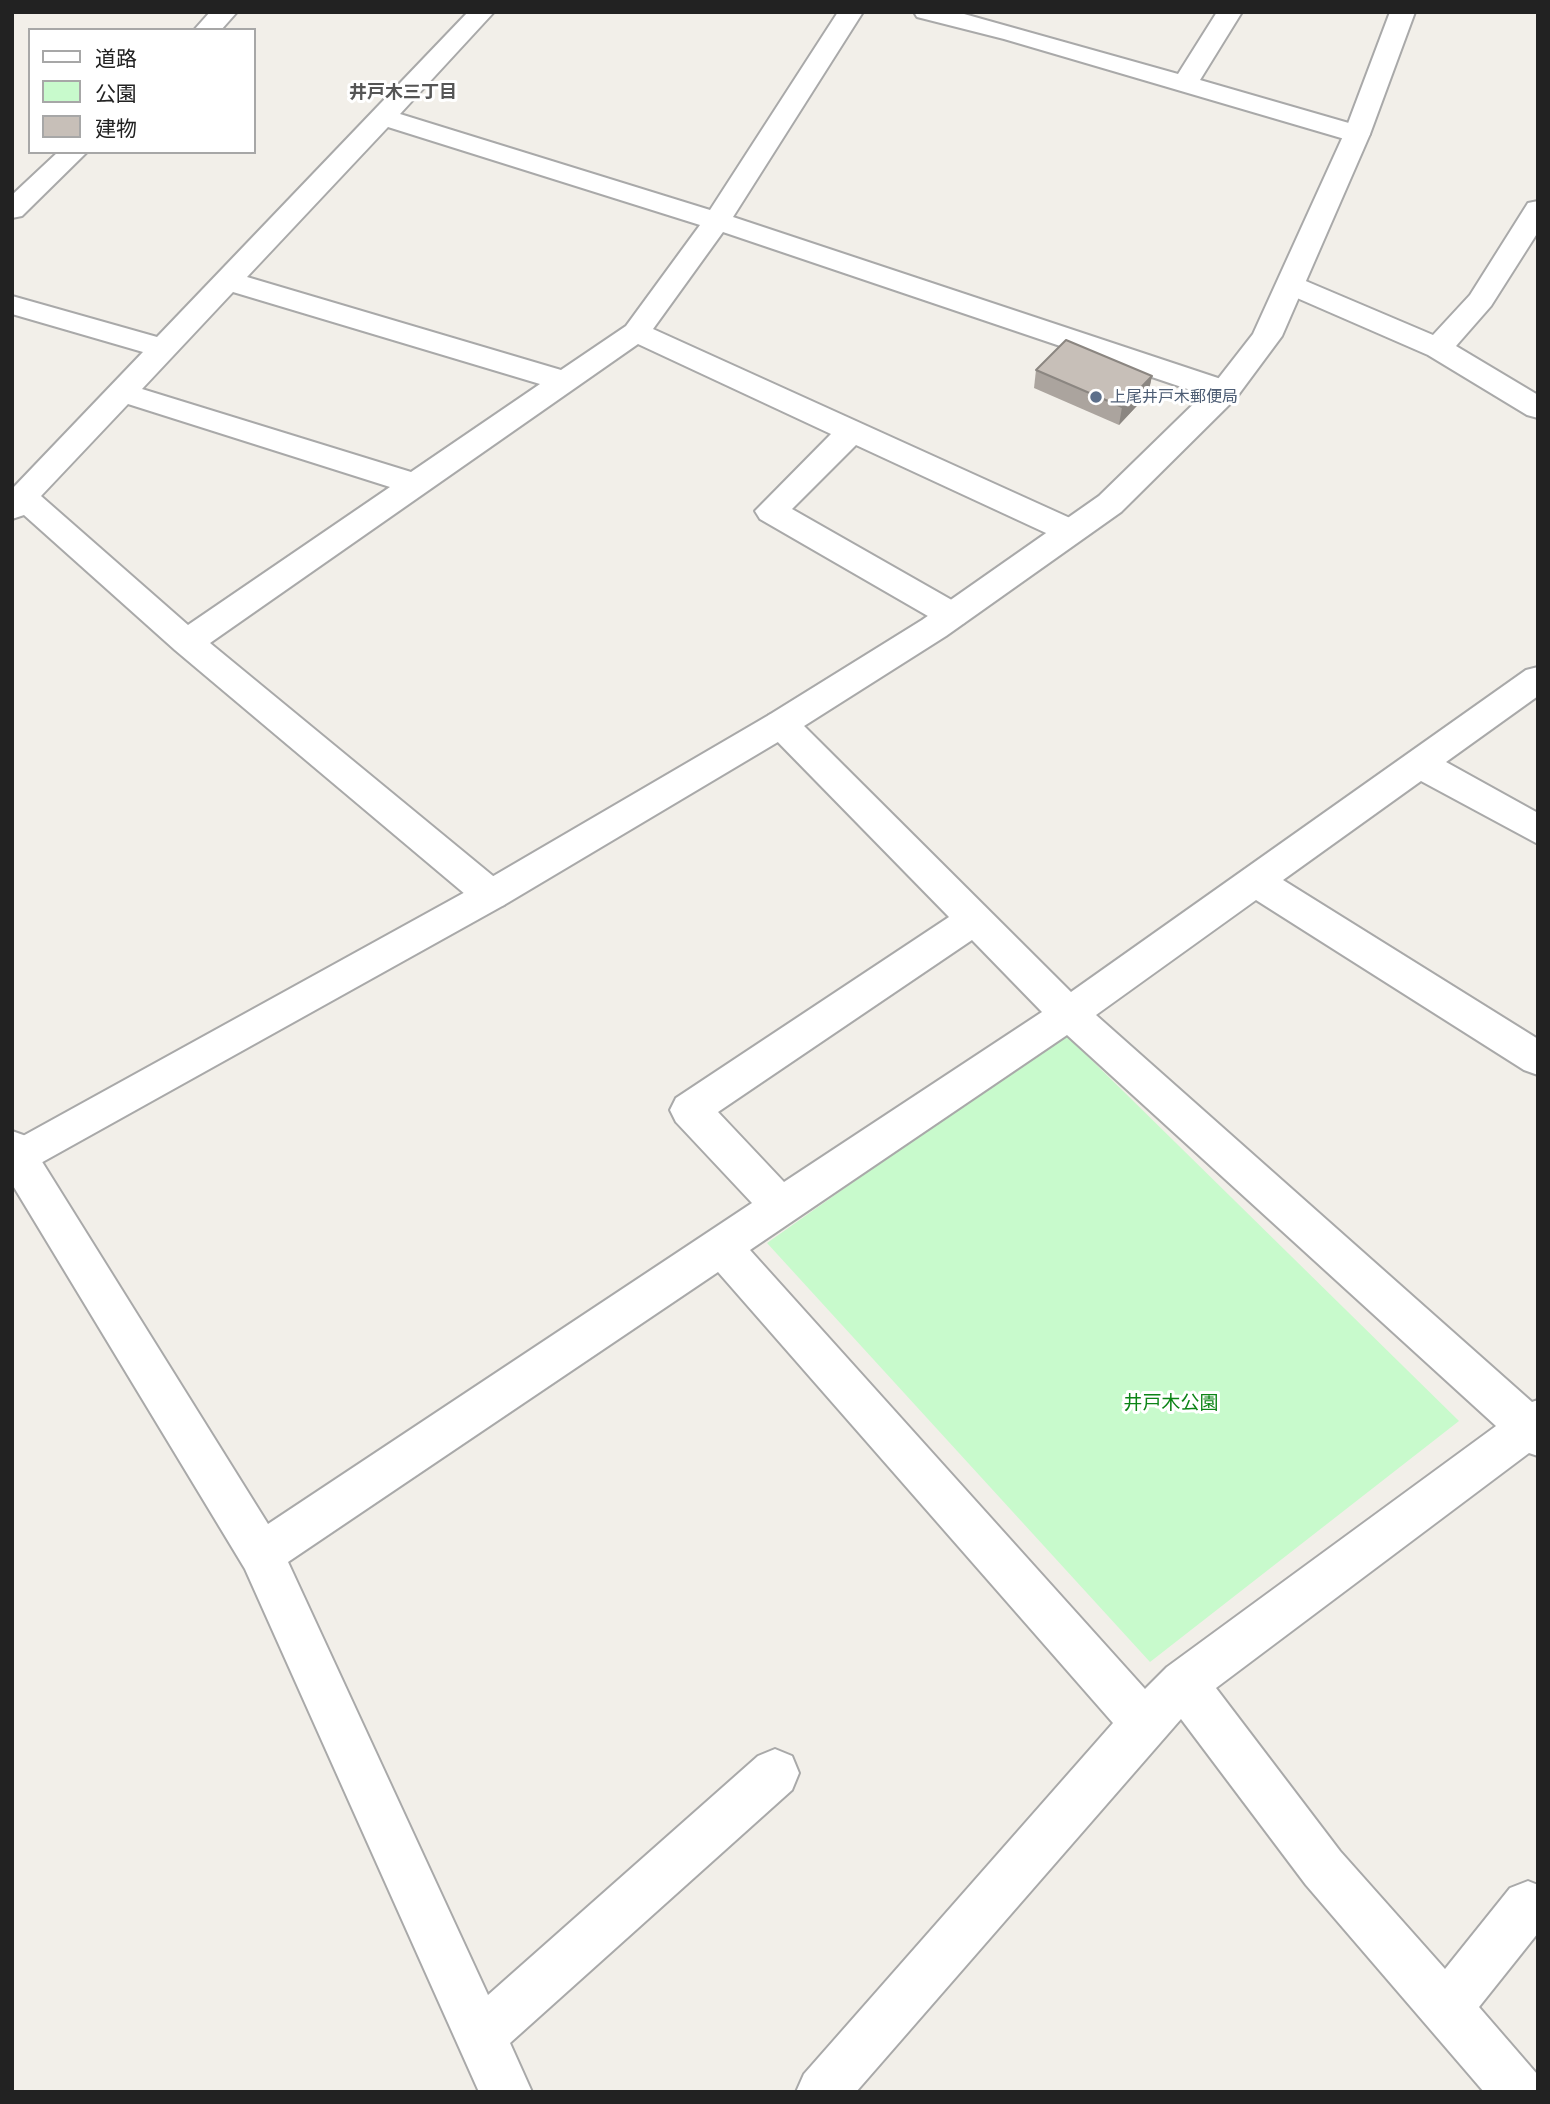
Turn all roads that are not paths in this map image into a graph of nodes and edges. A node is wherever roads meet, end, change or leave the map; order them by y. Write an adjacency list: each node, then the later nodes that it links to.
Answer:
1 (225, 12): 8 (street)
2 (482, 12): 11 (street)
3 (851, 12): 16 (street)
4 (926, 12): 9 (street)
5 (1030, 12): 9 (street)
6 (1230, 12): 10 (street)
7 (1404, 12): 12 (street)
8 (208, 28)
9 (1013, 34): 10 (street)
10 (1185, 84): 12 (street)
11 (383, 117): 16 (street); 17 (street)
12 (1357, 134): 18 (street)
13 (72, 154): 15 (street)
14 (1538, 209): 21 (street)
15 (12, 210)
16 (717, 221): 20 (street); 24 (street)
17 (229, 281): 22 (street); 23 (street)
18 (1291, 285): 21 (street); 24 (street)
19 (12, 305): 22 (street)
20 (636, 332): 23 (street); 27 (street)
21 (1438, 348): 26 (street)
22 (164, 349): 25 (street)
23 (564, 381): 28 (street)
24 (1225, 391): 30 (street)
25 (124, 393): 28 (street); 29 (street)
26 (1538, 408)
27 (852, 431): 30 (street); 31 (street)
28 (415, 484): 32 (street)
29 (18, 503): 32 (street)
30 (1070, 531): 31 (street)
31 (952, 615): 34 (street)
32 (187, 642): 38 (street)
33 (1538, 679): 35 (street)
34 (781, 724): 38 (street); 39 (street)
35 (1420, 764): 36 (street); 37 (street)
36 (1538, 830)
37 (1255, 881): 40 (street); 41 (street)
38 (491, 895): 42 (street)
39 (974, 919): 40 (street); 43 (street)
40 (1069, 1014): 43 (street); 45 (street)
41 (1538, 1059)
42 (14, 1157): 46 (street)
43 (781, 1206): 44 (street)
44 (721, 1246): 46 (street); 48 (street)
45 (1534, 1428): 47 (street)
46 (261, 1554): 52 (street)
47 (1184, 1684): 48 (street); 51 (street)
48 (1144, 1723): 54 (street)
49 (775, 1773): 52 (street)
50 (1528, 1906): 51 (street)
51 (1446, 2008): 55 (street)
52 (480, 2036): 53 (street)
53 (506, 2092)
54 (822, 2092)
55 (1519, 2092)

